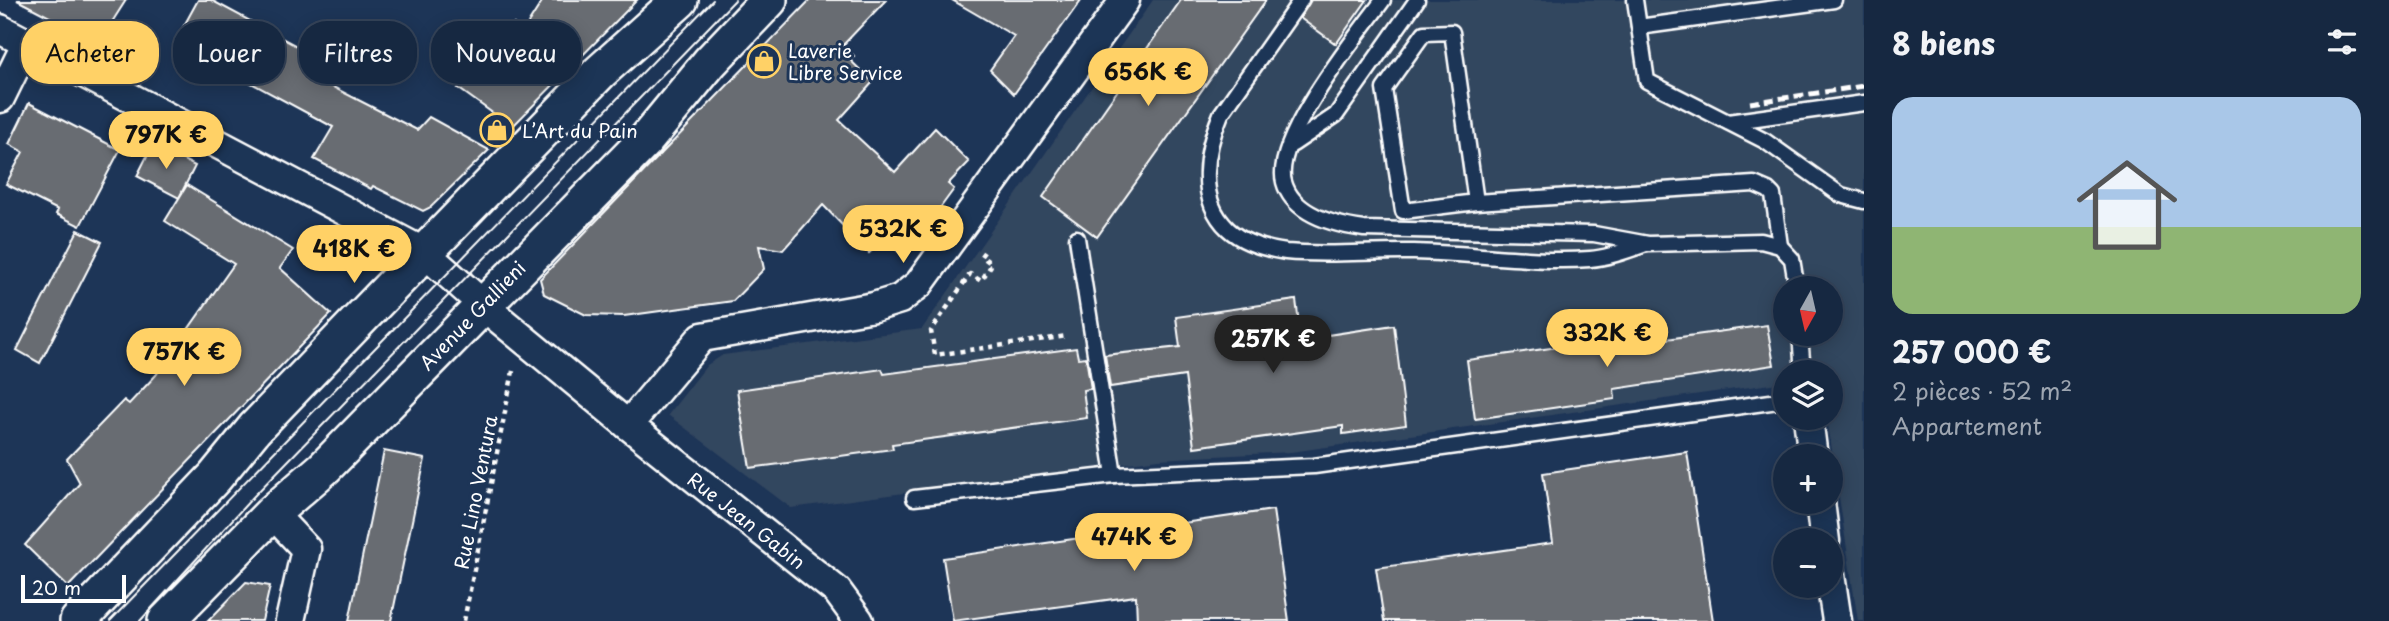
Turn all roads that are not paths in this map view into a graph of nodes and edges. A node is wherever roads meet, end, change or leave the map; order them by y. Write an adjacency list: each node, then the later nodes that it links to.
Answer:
1 (680, 0): 25 (street)
2 (769, 0): 27 (street, Avenue Gallieni)
3 (1125, 0): 29 (street)
4 (1301, 0): 23 (lane)
5 (1383, 0): 17 (lane)
6 (1417, 0): 17 (lane)
7 (1635, 0): 9 (lane)
8 (1834, 0): 9 (lane)
9 (1639, 27): 16 (lane)
10 (0, 29): 11 (street, Rue Jean Gabin)
11 (21, 40)
12 (21, 55): 14 (street)
13 (105, 84): 25 (street, Rue Jean Gabin)
14 (0, 97)
15 (1864, 103): 16 (lane)
16 (1728, 122): 18 (lane)
17 (1292, 145): 23 (lane)
18 (1841, 194): 19 (lane); 21 (lane)
19 (1864, 201)
20 (1476, 202): 20 (lane); 24 (lane)
21 (1864, 211)
22 (1077, 238): 30 (lane)
23 (1648, 244): 24 (lane)
24 (1780, 246): 26 (lane)
25 (425, 253): 27 (street, Rue Jean Gabin); 34 (street)
26 (1795, 276)
27 (483, 304): 29 (street, Rue Jean Gabin); 32 (street, Avenue Gallieni)
28 (1773, 402): 30 (lane)
29 (628, 425): 37 (street, Rue Jean Gabin)
30 (1114, 475): 31 (lane)
31 (914, 498)
32 (272, 513): 35 (street, Avenue Gallieni); 36 (street)
33 (1834, 598): 38 (street)
34 (78, 621)
35 (166, 621)
36 (290, 621)
37 (859, 621)
38 (1837, 621)

